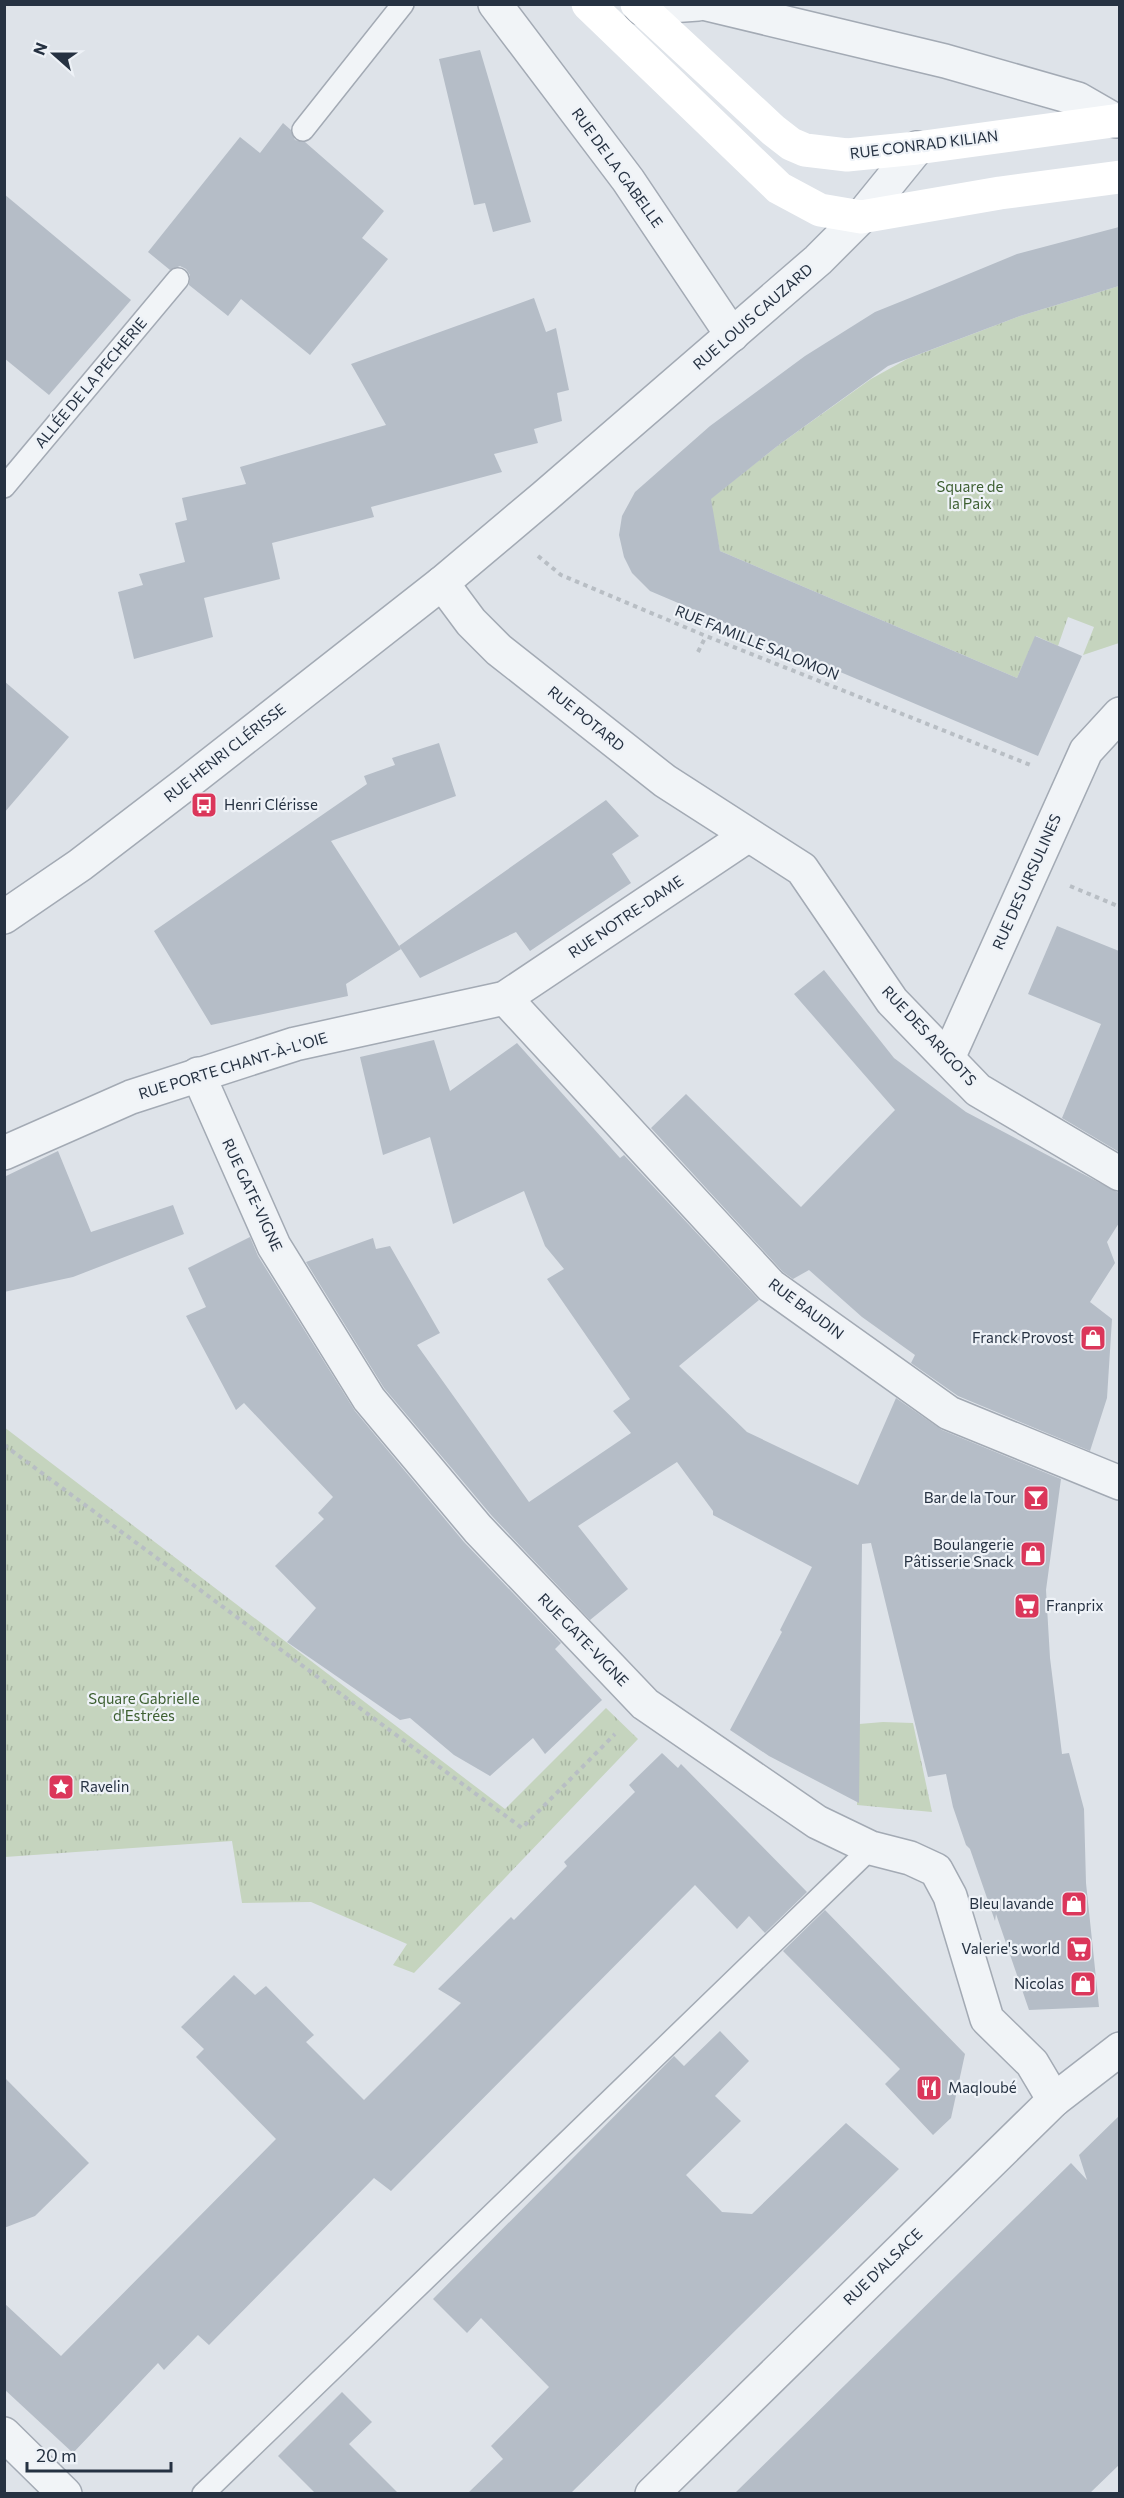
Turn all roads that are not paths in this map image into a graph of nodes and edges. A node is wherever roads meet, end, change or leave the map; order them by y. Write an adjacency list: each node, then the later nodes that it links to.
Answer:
1 (403, 4): 8 (lane)
2 (495, 4): 13 (street, RUE DE LA GABELLE)
3 (588, 4): 11 (main road)
4 (698, 4): 6 (street, RUE CONRAD KILIAN)
5 (707, 4): 7 (street, RUE CONRAD KILIAN)
6 (639, 6): 9 (main road, RUE CONRAD KILIAN)
7 (1118, 120): 9 (main road, RUE CONRAD KILIAN)
8 (303, 130)
9 (917, 148): 11 (street, RUE LOUIS CAUZARD)
10 (1119, 177): 11 (main road)
11 (861, 217): 13 (street, RUE LOUIS CAUZARD)
12 (178, 279): 14 (lane, ALLÉE DE LA PECHERIE)
13 (732, 335): 15 (street, RUE LOUIS CAUZARD)
14 (4, 487)
15 (442, 583): 17 (street, RUE POTARD); 18 (street, RUE HENRI CLÉRISSE)
16 (1119, 714): 20 (street, RUE DES URSULINES)
17 (747, 836): 19 (street, RUE NOTRE-DAME); 20 (street, RUE DES ARIGOTS)
18 (4, 917)
19 (505, 998): 21 (street, RUE PORTE CHANT-À-L'OIE); 24 (street, RUE BAUDIN)
20 (948, 1058): 23 (street, RUE DES ARIGOTS)
21 (198, 1074): 22 (street, RUE PORTE CHANT-À-L'OIE); 25 (street, RUE GATE-VIGNE)
22 (4, 1153)
23 (1119, 1174)
24 (1119, 1483)
25 (871, 1848): 27 (street, RUE GATE-VIGNE); 30 (lane)
26 (1119, 2049): 27 (street, RUE D'ALSACE)
27 (1054, 2100): 31 (street, RUE D'ALSACE)
28 (4, 2434): 29 (street)
29 (64, 2493)
30 (203, 2493)
31 (652, 2493)

